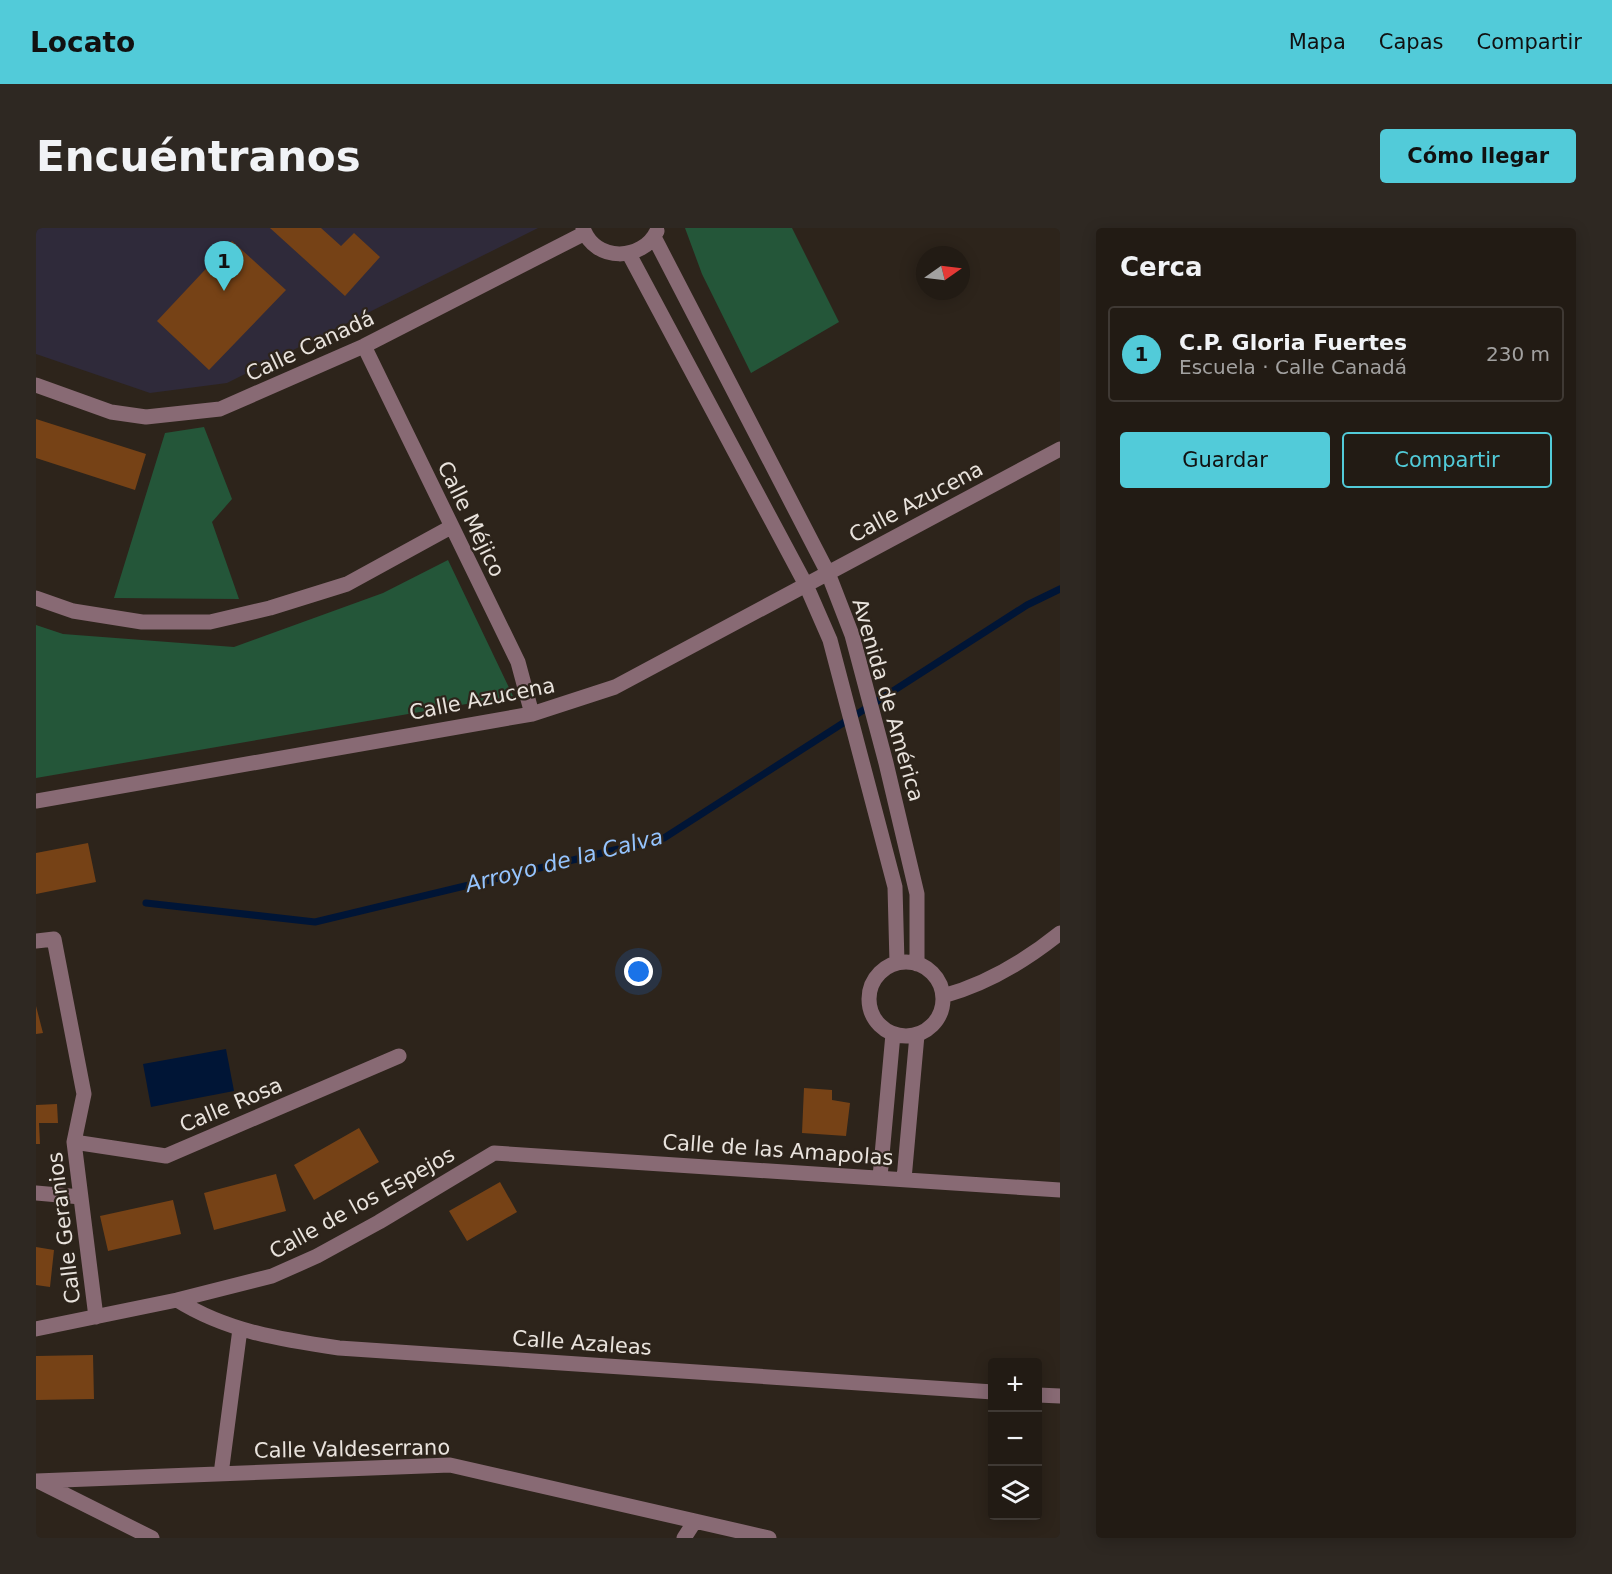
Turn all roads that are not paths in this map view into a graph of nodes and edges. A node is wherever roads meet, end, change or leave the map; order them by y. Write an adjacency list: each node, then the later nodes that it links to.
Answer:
1 (584, 230): 3 (street); 4 (street, Calle Canadá)
2 (656, 233): 3 (street); 8 (street, Avenida de América)
3 (629, 254): 9 (street, Avenida de América)
4 (364, 346): 5 (street, Calle Canadá); 7 (street, Calle Méjico)
5 (36, 385)
6 (1060, 449): 8 (street, Calle Azucena)
7 (451, 527): 10 (street); 11 (street, Calle Méjico)
8 (828, 573): 9 (street, Calle Azucena); 16 (street, Avenida de América)
9 (806, 585): 11 (street, Calle Azucena); 15 (street, Avenida de América)
10 (36, 598)
11 (532, 714): 12 (street, Calle Azucena)
12 (36, 801)
13 (1060, 933): 17 (street)
14 (36, 941): 21 (street, Calle Geranios)
15 (897, 963): 16 (street); 18 (street)
16 (917, 964): 17 (street)
17 (943, 996): 19 (street)
18 (893, 1034): 19 (street); 23 (street)
19 (917, 1035): 24 (street)
20 (399, 1056): 21 (street, Calle Rosa)
21 (74, 1142): 27 (street, Calle Geranios)
22 (494, 1153): 23 (street, Calle de las Amapolas); 28 (street, Calle de los Espejos)
23 (880, 1177): 24 (street, Calle de las Amapolas)
24 (904, 1179): 25 (street, Calle de las Amapolas)
25 (1060, 1190)
26 (36, 1193): 27 (street)
27 (81, 1197): 29 (street, Calle Geranios)
28 (177, 1300): 29 (street, Calle de los Espejos); 31 (street, Calle Azaleas)
29 (96, 1317): 30 (street, Calle de los Espejos)
30 (36, 1329)
31 (240, 1329): 32 (street, Calle Azaleas); 35 (street)
32 (988, 1392)
33 (1042, 1395): 34 (street)
34 (1060, 1396)
35 (221, 1474): 36 (street, Calle Valdeserrano); 37 (street, Calle Valdeserrano)
36 (37, 1481): 38 (street)
37 (695, 1521): 39 (street); 40 (street, Calle Valdeserrano)
38 (152, 1538)
39 (684, 1538)
40 (769, 1538)

